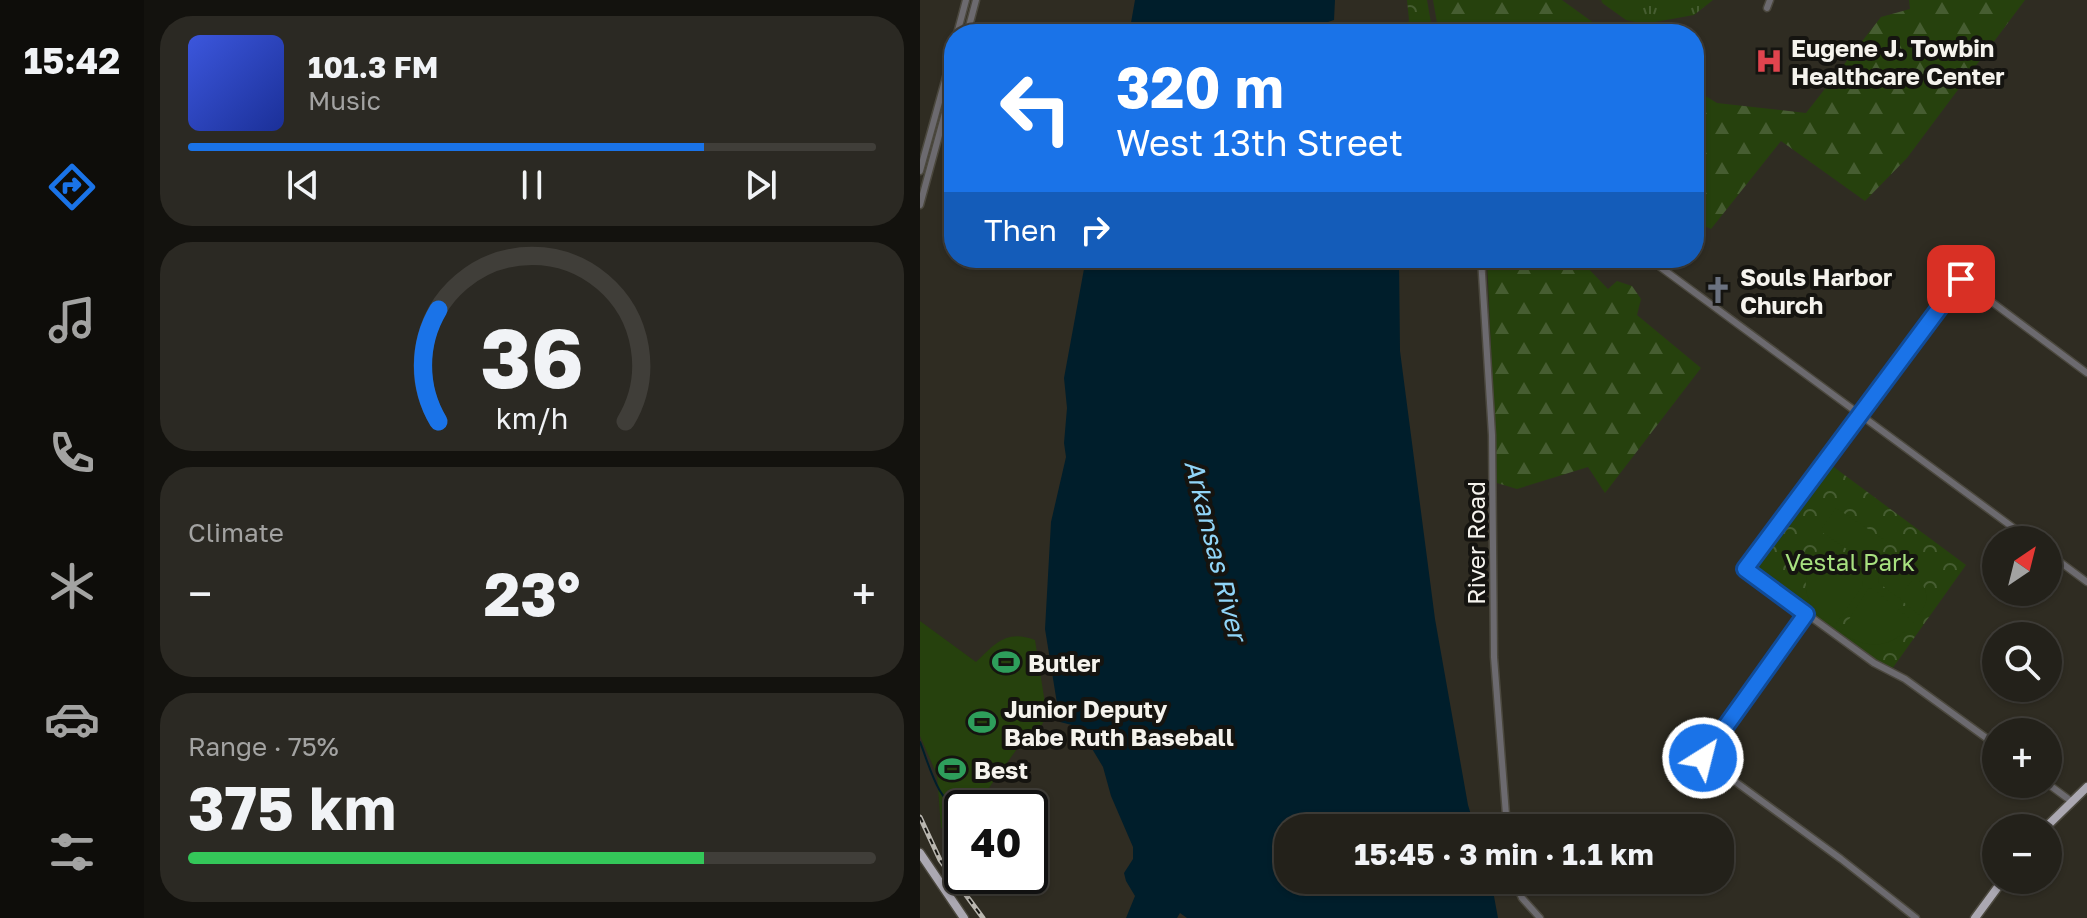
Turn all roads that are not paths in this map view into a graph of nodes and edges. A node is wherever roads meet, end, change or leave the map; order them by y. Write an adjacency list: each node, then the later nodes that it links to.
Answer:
1 (966, 0): 5 (street)
2 (976, 0): 6 (street)
3 (1770, 0): 4 (street)
4 (1767, 8)
5 (960, 24)
6 (970, 24)
7 (944, 84): 9 (street)
8 (944, 117): 10 (street)
9 (920, 171)
10 (920, 205)
11 (1482, 268): 23 (street, River Road)
12 (1662, 268): 14 (street)
13 (2087, 373): 14 (street)
14 (1860, 415): 15 (street); 18 (street)
15 (2011, 526)
16 (2062, 563): 17 (street)
17 (2087, 582)
18 (1806, 614): 19 (street); 30 (street)
19 (1982, 735)
20 (2087, 787): 22 (main road)
21 (2062, 794): 22 (street)
22 (2071, 801): 24 (main road)
23 (1506, 814)
24 (2058, 814)
25 (920, 853): 28 (main road)
26 (1520, 894): 29 (street)
27 (1993, 894): 31 (main road)
28 (964, 918)
29 (1540, 918)
30 (1916, 918)
31 (1975, 918)

